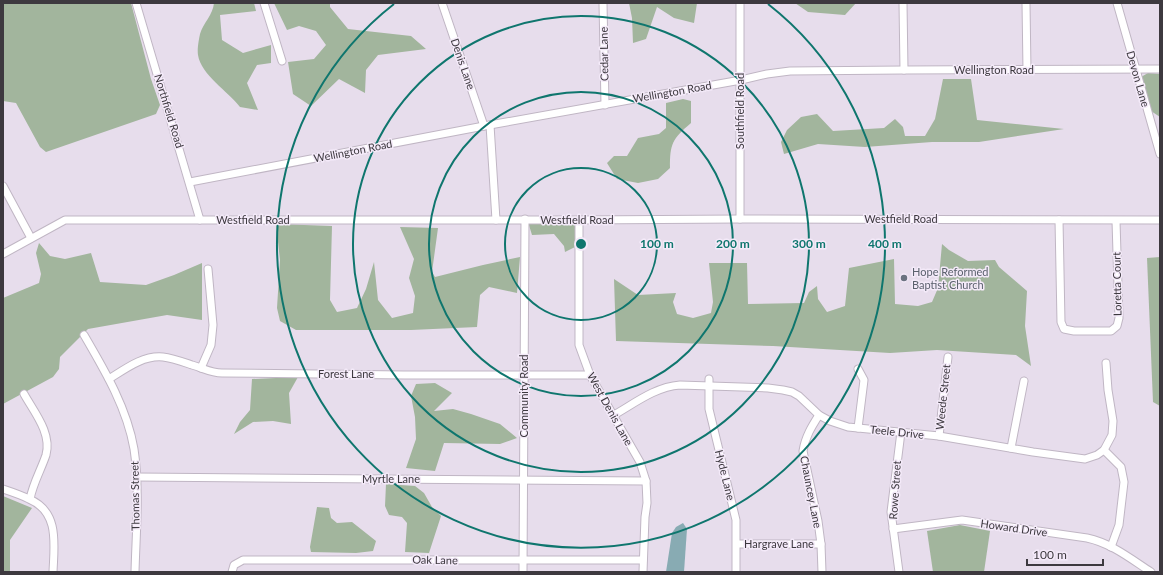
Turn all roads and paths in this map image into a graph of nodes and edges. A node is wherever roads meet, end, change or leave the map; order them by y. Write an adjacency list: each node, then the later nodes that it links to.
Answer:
1 (136, 3): 18 (street, Northfield Road)
2 (264, 3): 9 (street)
3 (442, 3): 16 (street, Denis Lane)
4 (603, 3): 15 (street, Cedar Lane)
5 (740, 3): 14 (street, Southfield Road)
6 (903, 3): 11 (street)
7 (1026, 3): 12 (street)
8 (1117, 3): 13 (street, Devon Lane)
9 (282, 61)
10 (1160, 69): 13 (street, Wellington Road)
11 (904, 70): 12 (street, Wellington Road); 14 (street, Wellington Road)
12 (1026, 70): 13 (street, Wellington Road)
13 (1136, 70): 17 (street, Devon Lane)
14 (741, 80): 15 (street, Wellington Road); 21 (street, Southfield Road)
15 (605, 105): 16 (street, Wellington Road)
16 (487, 125): 18 (street, Wellington Road); 23 (street, Denis Lane)
17 (1160, 154)
18 (190, 182): 22 (street, Northfield Road)
19 (3, 186): 28 (street)
20 (525, 219): 23 (street, Westfield Road); 24 (street, Westfield Road); 36 (street, Community Road)
21 (740, 219): 24 (street, Westfield Road); 25 (street, Westfield Road)
22 (200, 220): 23 (street, Westfield Road); 28 (street, Westfield Road)
23 (496, 220)
24 (579, 220): 37 (street, West Denis Lane)
25 (1059, 220): 27 (street, Westfield Road); 27 (street, Loretta Court)
26 (1160, 220): 27 (street, Westfield Road)
27 (1116, 221)
28 (31, 238): 29 (street, Westfield Road)
29 (3, 254)
30 (208, 269): 34 (street)
31 (84, 335): 38 (street, Thomas Street)
32 (948, 357): 46 (street, Weede Street)
33 (1106, 363): 48 (street)
34 (201, 368): 36 (street, Forest Lane); 38 (street, Forest Lane)
35 (858, 369): 44 (street)
36 (524, 375): 37 (street, Forest Lane); 50 (street, Community Road)
37 (590, 375): 42 (street, West Denis Lane)
38 (109, 379): 49 (street, Thomas Street)
39 (1024, 381): 47 (street)
40 (709, 383): 42 (street, Teele Drive); 43 (street, Teele Drive); 55 (street, Hyde Lane)
41 (24, 394): 53 (street)
42 (614, 414): 51 (street, West Denis Lane)
43 (819, 415): 44 (street, Teele Drive); 56 (street, Chauncey Lane)
44 (858, 428): 45 (street, Teele Drive)
45 (901, 432): 46 (street, Teele Drive); 54 (street, Rowe Street)
46 (939, 436): 47 (street, Teele Drive)
47 (1011, 448): 48 (street, Teele Drive)
48 (1104, 450): 57 (street)
49 (137, 477): 50 (street, Myrtle Lane); 61 (street, Thomas Street)
50 (524, 480): 51 (street, Myrtle Lane); 58 (street, Community Road)
51 (646, 481): 59 (street, West Denis Lane)
52 (3, 489): 53 (street)
53 (30, 499): 60 (street)
54 (893, 529): 57 (street, Howard Drive); 67 (street, Rowe Street)
55 (737, 544): 56 (street, Hargrave Lane); 65 (street, Hyde Lane)
56 (821, 544): 66 (street, Chauncey Lane)
57 (1110, 546): 68 (street, Howard Drive)
58 (523, 560): 59 (street, Oak Lane); 62 (street, Oak Lane); 63 (street, Community Road)
59 (643, 560): 64 (street, West Denis Lane)
60 (53, 572)
61 (135, 572)
62 (232, 572)
63 (523, 572)
64 (643, 572)
65 (736, 572)
66 (822, 572)
67 (899, 572)
68 (1151, 572)

